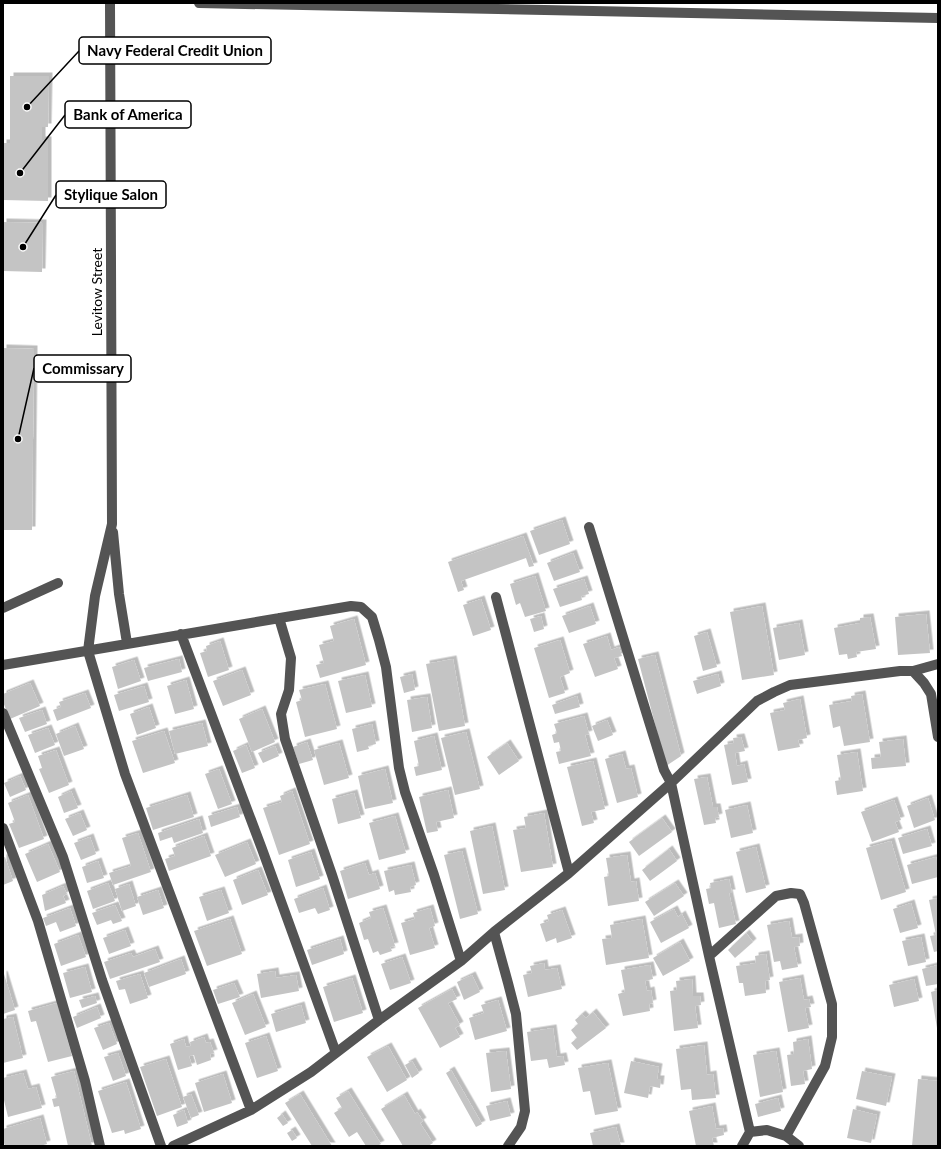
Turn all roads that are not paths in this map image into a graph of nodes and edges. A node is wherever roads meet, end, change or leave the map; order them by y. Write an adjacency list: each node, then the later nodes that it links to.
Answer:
1 (110, 3): 4 (street, Levitow Street)
2 (199, 3): 3 (street)
3 (938, 18)
4 (112, 524): 11 (street); 12 (street, Levitow Street)
5 (588, 527): 18 (street)
6 (58, 584): 8 (street)
7 (496, 597): 20 (street)
8 (3, 608)
9 (279, 618): 10 (street); 23 (street); 24 (street)
10 (181, 634): 11 (street); 25 (street)
11 (127, 643): 12 (street)
12 (88, 651): 13 (street); 26 (street)
13 (3, 664)
14 (938, 664): 15 (street)
15 (913, 671): 17 (street); 18 (street)
16 (3, 713): 30 (street)
17 (938, 732)
18 (671, 783): 20 (street); 22 (street)
19 (3, 828): 29 (street)
20 (569, 873): 21 (street)
21 (494, 932): 23 (street); 32 (street)
22 (709, 956): 27 (street); 28 (street)
23 (461, 961): 24 (street)
24 (379, 1020): 25 (street)
25 (336, 1053): 26 (street)
26 (251, 1110): 31 (street)
27 (750, 1132): 28 (street); 33 (street)
28 (786, 1136): 34 (street)
29 (100, 1146)
30 (161, 1146)
31 (174, 1146)
32 (508, 1146)
33 (742, 1146)
34 (799, 1146)

